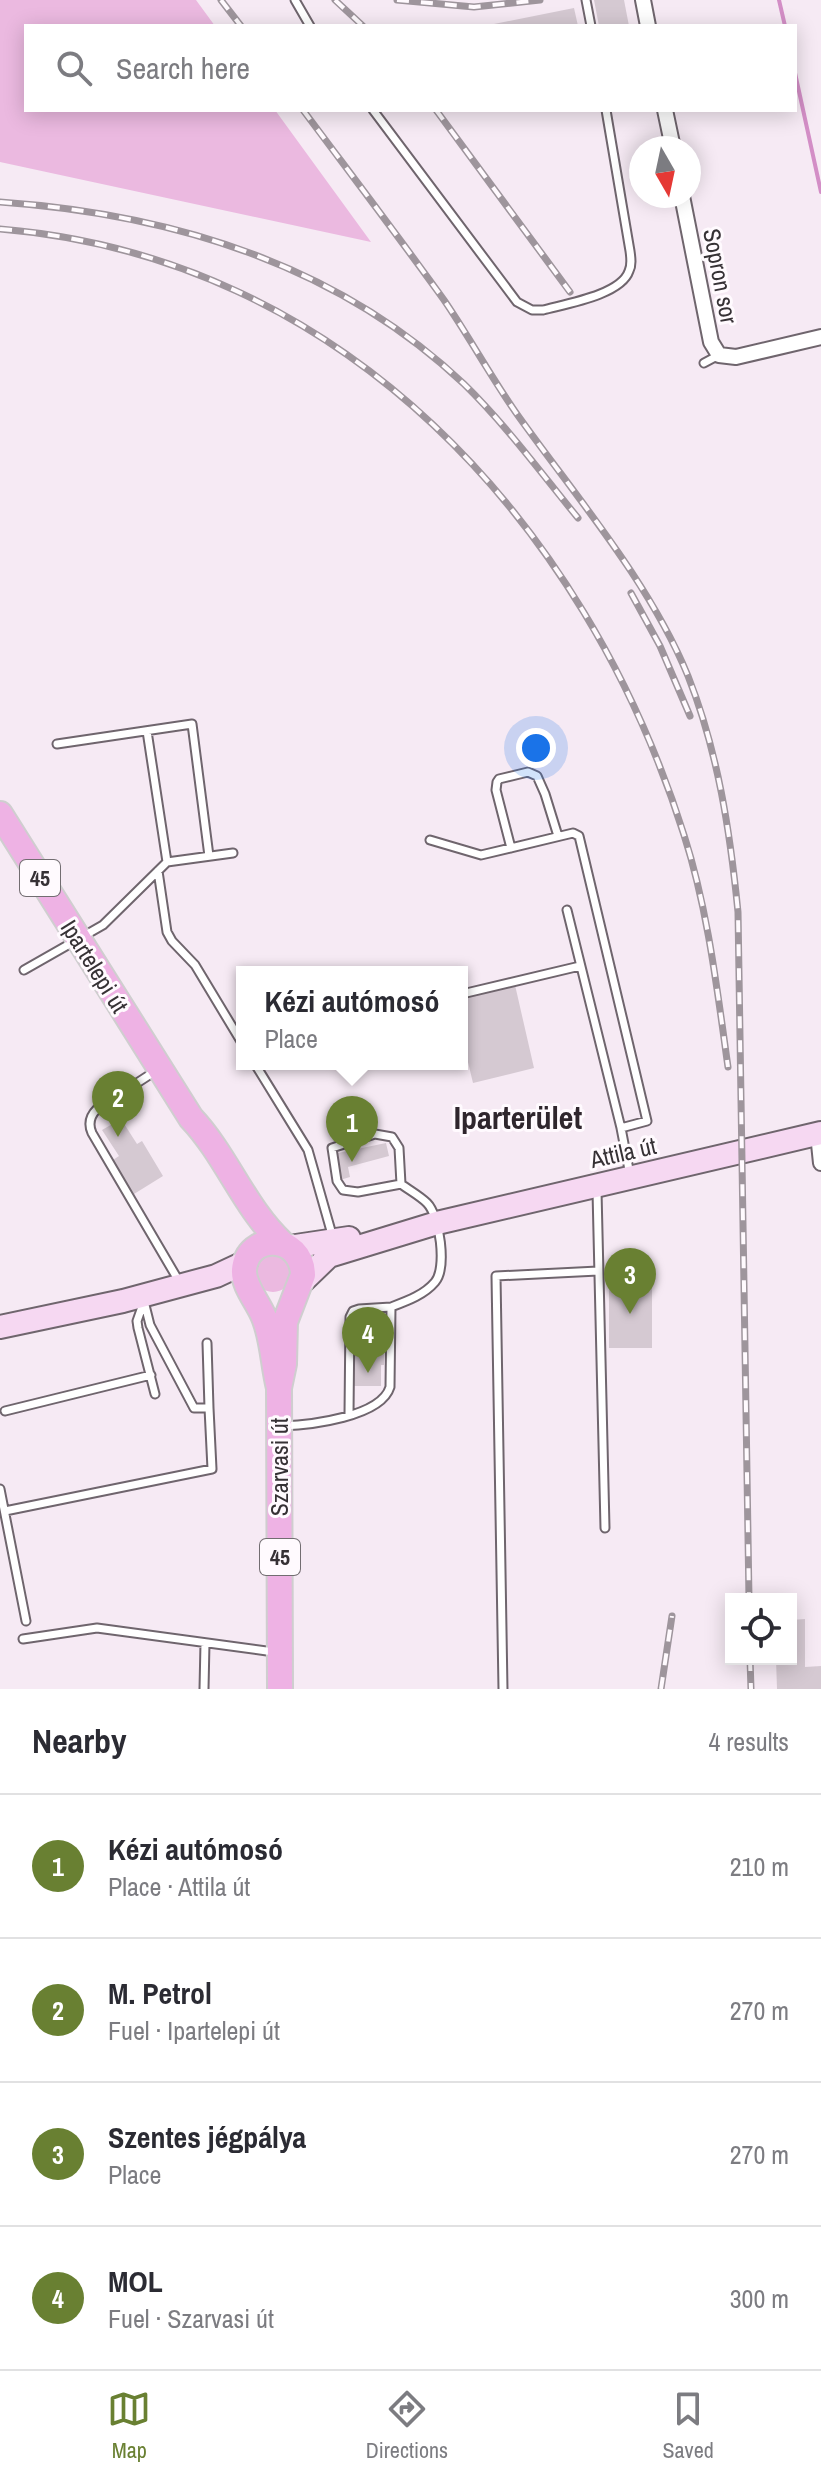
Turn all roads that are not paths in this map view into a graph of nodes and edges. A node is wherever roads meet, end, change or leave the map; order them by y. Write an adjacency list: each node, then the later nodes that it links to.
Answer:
1 (295, 0): 4 (lane)
2 (586, 0): 5 (lane)
3 (643, 0): 6 (street)
4 (309, 24)
5 (591, 24)
6 (648, 24)
7 (374, 112): 8 (lane)
8 (606, 112)
9 (665, 112): 10 (street)
10 (670, 136)
11 (684, 208): 13 (street, Sopron sor)
12 (821, 337): 13 (street, Sopron sor)
13 (719, 355): 14 (lane)
14 (704, 363)
15 (147, 731): 16 (lane); 22 (lane); 23 (lane)
16 (57, 744)
17 (0, 814): 26 (main road, Ipartelepi út / 45)
18 (558, 836): 20 (lane); 20 (lane); 34 (lane)
19 (430, 840): 20 (lane)
20 (511, 848)
21 (233, 853): 22 (lane)
22 (209, 856): 23 (lane)
23 (167, 862): 24 (lane)
24 (158, 871): 26 (lane); 30 (lane)
25 (567, 910): 27 (lane)
26 (79, 939): 28 (lane); 31 (main road, Ipartelepi út / 45)
27 (580, 966): 29 (lane); 34 (lane)
28 (24, 970)
29 (468, 993)
30 (236, 1033)
31 (160, 1068): 33 (main road, Ipartelepi út / 45); 45 (lane)
32 (259, 1070): 41 (lane)
33 (191, 1118): 42 (main road, 45); 43 (main road, 45)
34 (621, 1128): 37 (lane)
35 (820, 1133): 36 (street); 37 (main road, Attila út)
36 (821, 1163)
37 (630, 1177): 39 (main road, Attila út)
38 (401, 1184): 38 (lane); 40 (lane)
39 (597, 1185): 40 (main road, Attila út); 44 (lane)
40 (437, 1223): 41 (main road, Attila út); 46 (main road, Attila út); 49 (lane)
41 (334, 1240): 42 (main road, Attila út)
42 (286, 1245): 43 (main road); 46 (main road, 45)
43 (247, 1260): 45 (main road); 47 (main road, 45)
44 (598, 1271): 61 (lane); 68 (lane)
45 (181, 1284): 48 (main road)
46 (299, 1287): 47 (main road); 53 (main road, 45)
47 (252, 1292): 48 (main road); 53 (main road, 45)
48 (136, 1300): 50 (main road); 52 (lane); 55 (lane)
49 (391, 1307): 57 (lane); 57 (lane)
50 (0, 1327)
51 (207, 1343): 55 (lane)
52 (151, 1375): 54 (lane); 56 (lane)
53 (279, 1388): 58 (main road, Szarvasi út / 45)
54 (155, 1394)
55 (209, 1408): 60 (lane)
56 (5, 1411)
57 (349, 1414): 58 (lane)
58 (279, 1426): 65 (main road, Szarvasi út / 45)
59 (0, 1489): 60 (lane)
60 (5, 1511): 62 (lane)
61 (605, 1528)
62 (26, 1621)
63 (23, 1639): 64 (lane)
64 (205, 1643): 65 (lane); 66 (lane)
65 (280, 1653): 67 (main road, Szarvasi út / 45)
66 (204, 1689)
67 (280, 1689)
68 (503, 1689)

